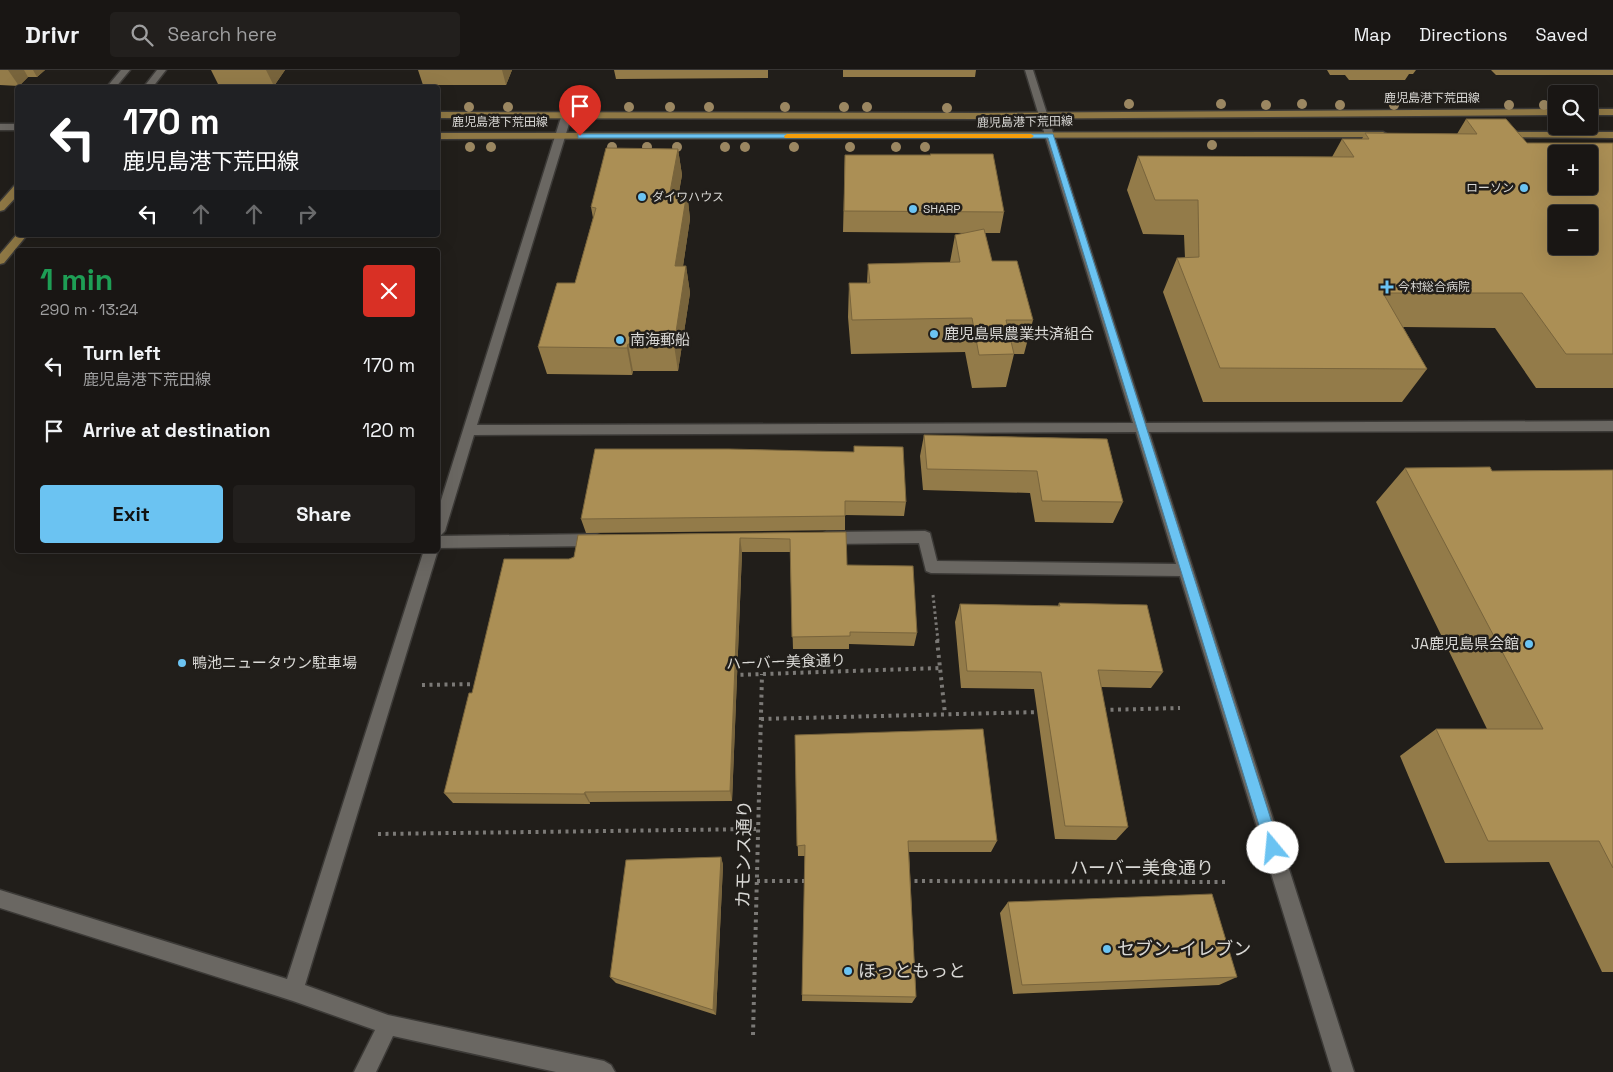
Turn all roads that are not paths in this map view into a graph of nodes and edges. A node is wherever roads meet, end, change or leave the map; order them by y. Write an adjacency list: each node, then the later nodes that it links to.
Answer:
1 (126, 70): 4 (street)
2 (162, 70): 5 (street)
3 (1029, 70): 11 (street)
4 (113, 85)
5 (150, 85)
6 (1548, 112): 11 (main road, 鹿児島港下荒田線)
7 (1598, 112): 8 (main road)
8 (1613, 112)
9 (567, 114): 10 (main road, 鹿児島港下荒田線); 11 (main road, 鹿児島港下荒田線); 18 (street)
10 (440, 115)
11 (1044, 115): 19 (street)
12 (15, 127): 13 (street)
13 (0, 128)
14 (1396, 135): 19 (main road, 鹿児島港下荒田線)
15 (1485, 135): 16 (main road)
16 (1613, 135)
17 (440, 136): 18 (main road, 鹿児島港下荒田線)
18 (561, 136): 19 (main road, 鹿児島港下荒田線); 26 (street)
19 (1051, 136): 24 (street)
20 (15, 191): 21 (main road)
21 (0, 208)
22 (20, 237): 23 (main road)
23 (0, 261)
24 (1140, 426): 25 (street); 26 (street); 32 (street)
25 (1613, 426)
26 (469, 430): 27 (street)
27 (440, 524)
28 (817, 538): 32 (street)
29 (610, 540): 30 (street)
30 (440, 542)
31 (431, 553): 34 (street)
32 (1186, 570): 38 (street)
33 (0, 899): 34 (street)
34 (293, 990): 35 (street)
35 (388, 1025): 36 (street); 37 (street)
36 (365, 1072)
37 (604, 1072)
38 (1343, 1072)

